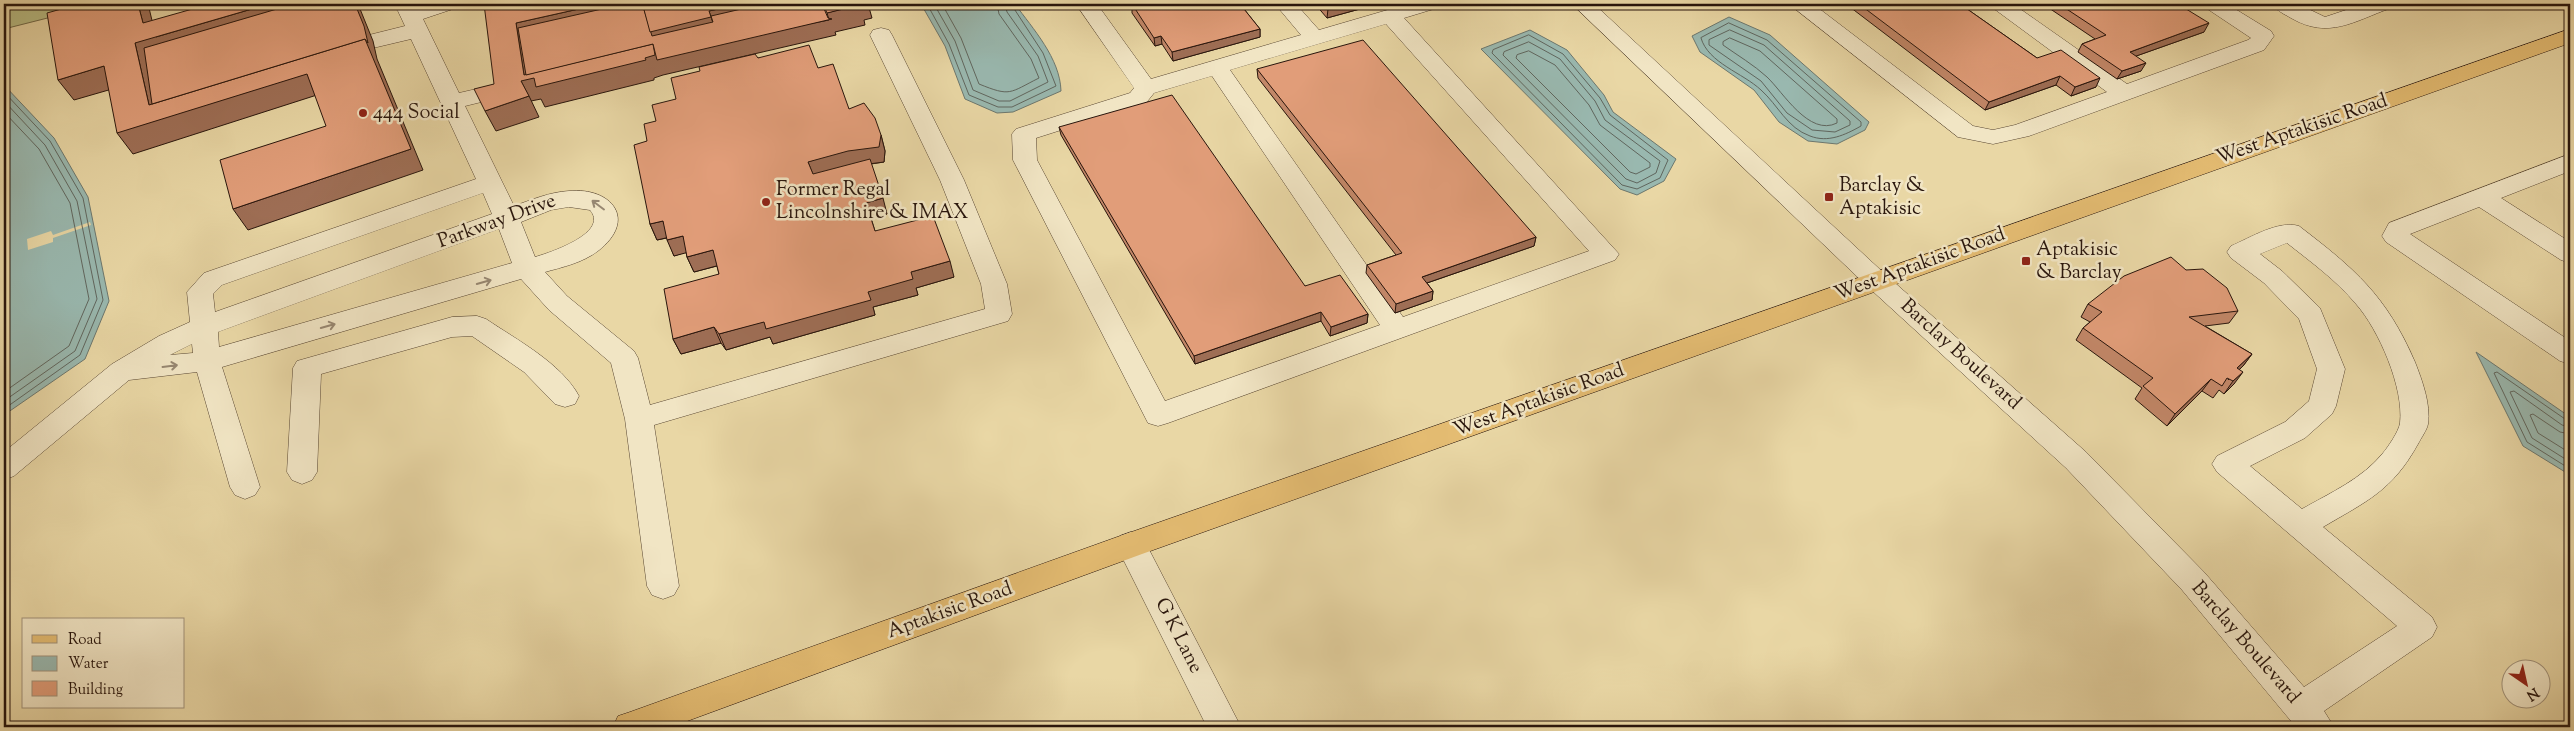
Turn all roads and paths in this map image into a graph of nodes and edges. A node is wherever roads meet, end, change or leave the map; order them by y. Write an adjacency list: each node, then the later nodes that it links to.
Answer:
1 (449, 4): 12 (street)
2 (1086, 4): 18 (street)
3 (1285, 4): 15 (street)
4 (1430, 4): 11 (street)
5 (1582, 4): 28 (street, Barclay Boulevard)
6 (1800, 4): 20 (street)
7 (2000, 4): 20 (street)
8 (2213, 4): 20 (street)
9 (2282, 4): 10 (street)
10 (2384, 4)
11 (1390, 16): 15 (street); 30 (street)
12 (410, 17): 16 (street); 21 (street)
13 (881, 35): 35 (street)
14 (2570, 36): 28 (main road, West Aptakisic Road)
15 (1315, 38): 17 (street)
16 (373, 41)
17 (1217, 67): 18 (street); 30 (street)
18 (1146, 88): 30 (street)
19 (502, 90): 21 (street)
20 (2124, 93)
21 (452, 102): 23 (street)
22 (2570, 162): 24 (street)
23 (490, 182): 25 (street); 29 (street)
24 (2481, 197): 26 (street); 31 (street)
25 (507, 218): 27 (street); 27 (street, Parkway Drive, one-way to 25); 29 (street, Parkway Drive)
26 (2570, 254)
27 (527, 269): 32 (street, Parkway Drive, one-way to 27); 35 (street)
28 (1877, 280): 39 (main road, West Aptakisic Road); 43 (street, Barclay Boulevard)
29 (203, 327): 32 (street); 33 (street, Parkway Drive)
30 (1397, 329)
31 (2570, 354)
32 (207, 361): 33 (street, Parkway Drive, one-way to 32); 38 (street)
33 (122, 371): 36 (street, Parkway Drive)
34 (565, 396): 37 (street)
35 (639, 419): 42 (street)
36 (5, 469)
37 (302, 472)
38 (245, 487)
39 (1272, 497): 41 (main road, Aptakisic Road)
40 (2300, 525): 40 (street); 43 (street)
41 (1131, 545): 44 (main road, Aptakisic Road); 45 (street, G K Lane)
42 (663, 586)
43 (2309, 718)
44 (630, 727)
45 (1224, 727)

